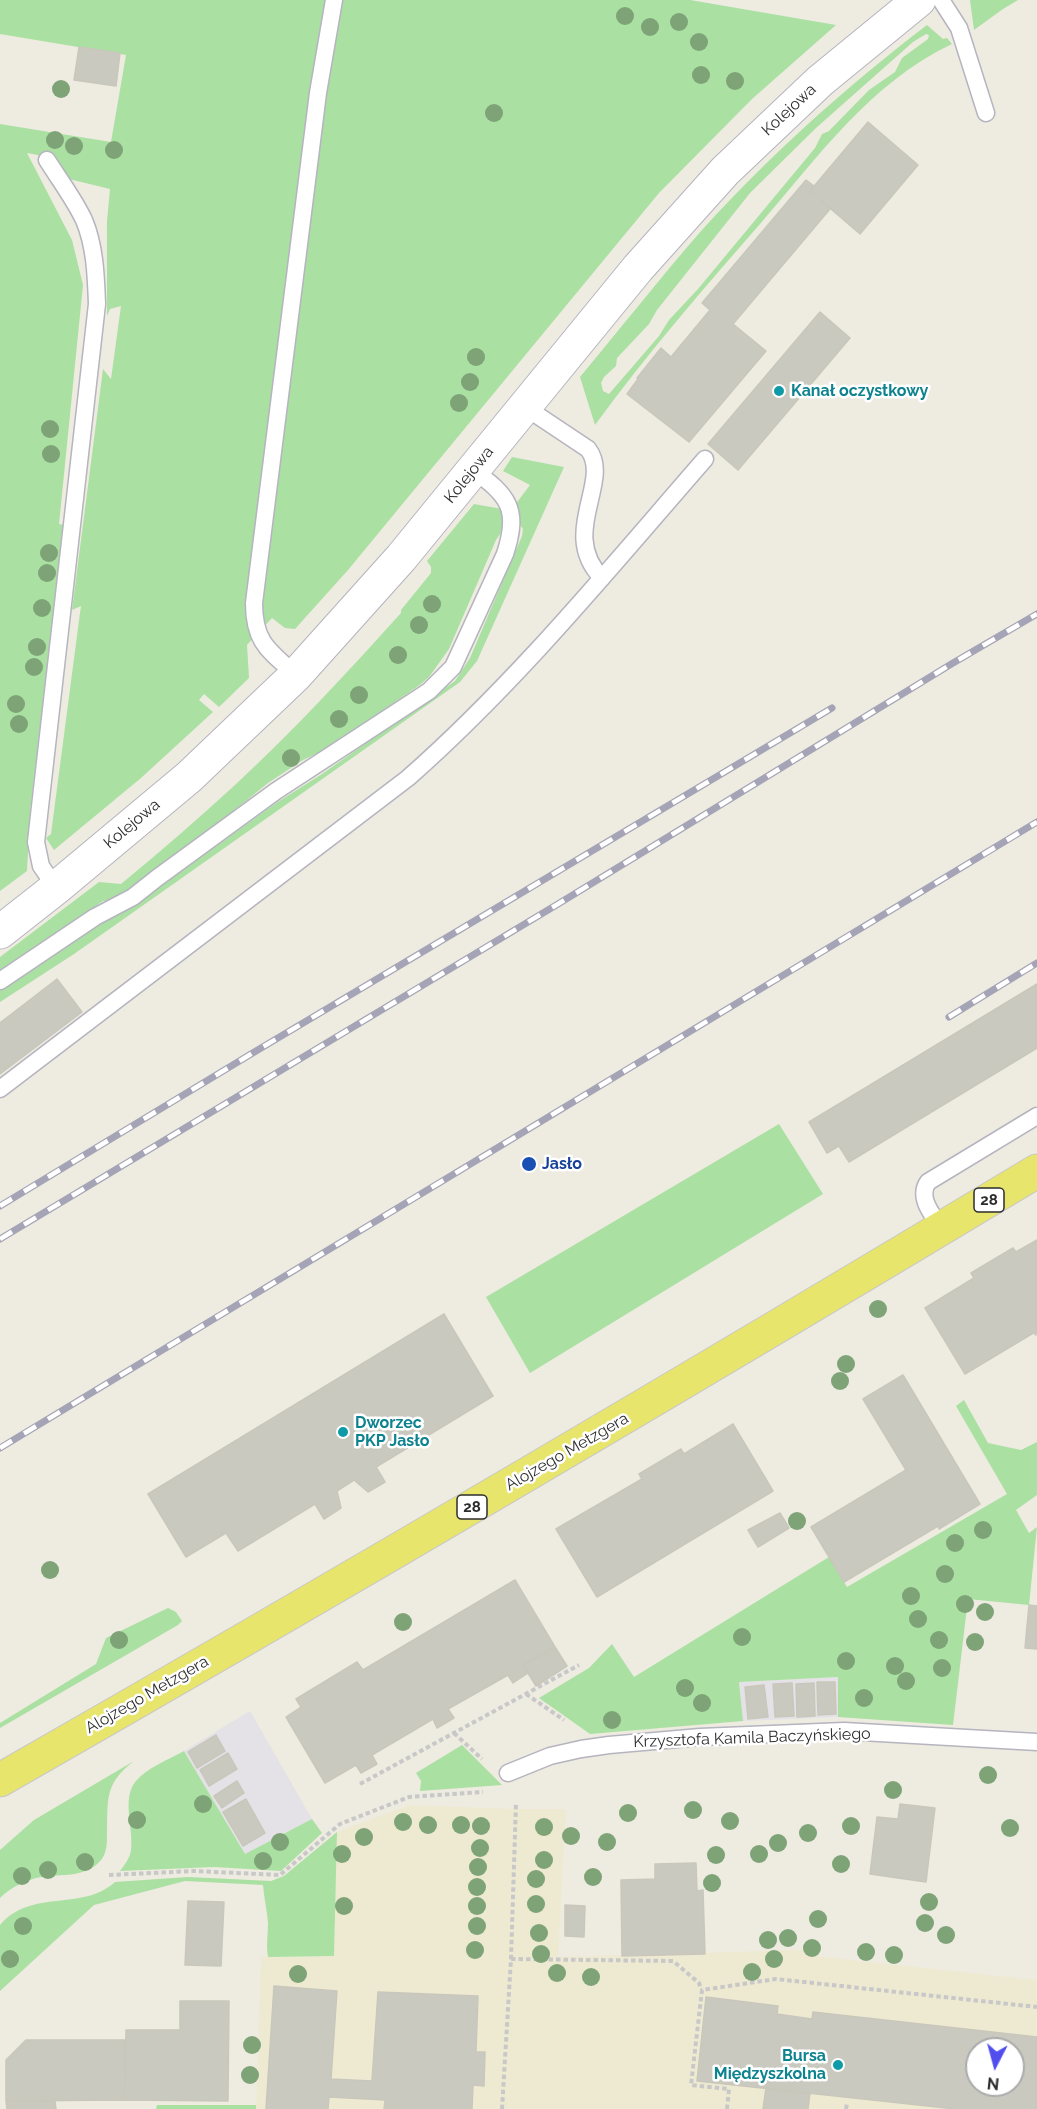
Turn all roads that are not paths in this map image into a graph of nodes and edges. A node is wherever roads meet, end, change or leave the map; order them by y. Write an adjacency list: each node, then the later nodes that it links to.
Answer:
1 (334, 0): 10 (lane)
2 (919, 0): 6 (street, Kolejowa)
3 (941, 0): 4 (lane)
4 (986, 113)
5 (47, 159): 11 (lane)
6 (525, 407): 8 (street, Kolejowa); 9 (lane)
7 (705, 459): 9 (lane)
8 (473, 470): 10 (street, Kolejowa); 13 (lane)
9 (602, 578): 14 (lane)
10 (296, 675): 11 (street, Kolejowa)
11 (56, 888): 12 (street, Kolejowa)
12 (0, 932)
13 (0, 981)
14 (0, 1089)
15 (1037, 1116): 17 (lane)
16 (1037, 1171): 17 (main road, Alojzego Metzgera / 28)
17 (941, 1228): 20 (main road, Alojzego Metzgera / 28)
18 (1037, 1742): 19 (lane, Krzysztofa Kamila Baczyńskiego)
19 (508, 1773)
20 (0, 1780)

